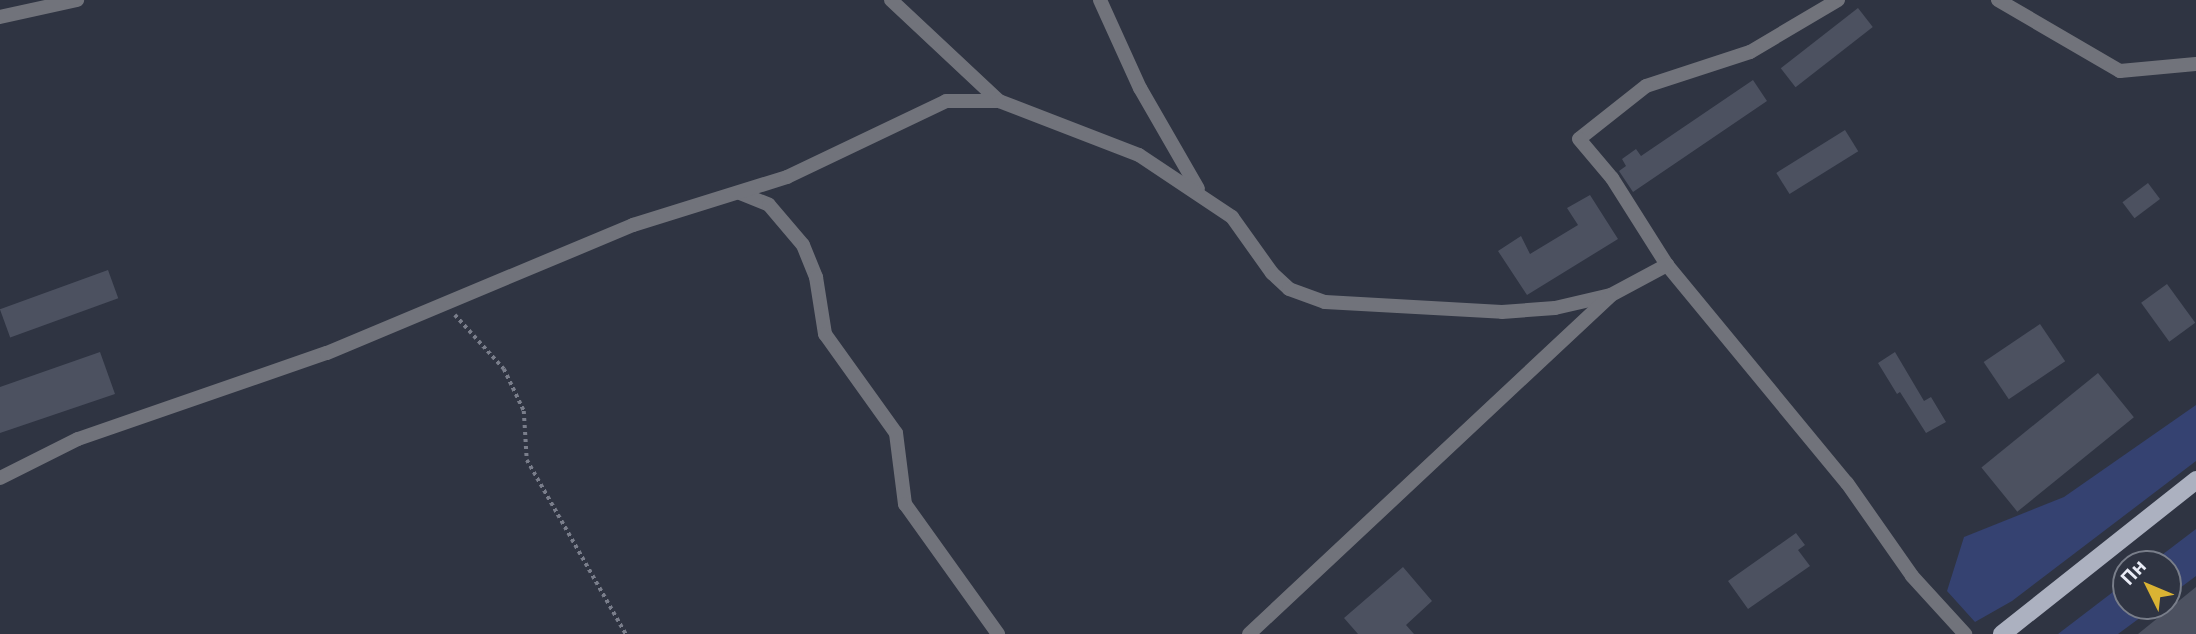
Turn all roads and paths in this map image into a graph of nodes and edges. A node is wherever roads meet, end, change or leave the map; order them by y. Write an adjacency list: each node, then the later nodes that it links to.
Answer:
1 (77, 0): 6 (street)
2 (891, 0): 8 (street)
3 (1100, 0): 9 (street)
4 (1838, 0): 11 (street)
5 (1998, 0): 7 (street)
6 (0, 17)
7 (2196, 64)
8 (999, 101): 9 (street); 10 (street)
9 (1199, 190): 12 (street)
10 (740, 193): 13 (street); 17 (street)
11 (1667, 265): 12 (street); 19 (street)
12 (1611, 295): 18 (street)
13 (442, 303): 14 (street); 16 (path)
14 (0, 478)
15 (2196, 480): 20 (main road)
16 (626, 634)
17 (998, 634)
18 (1249, 634)
19 (1965, 634)
20 (2002, 634)

